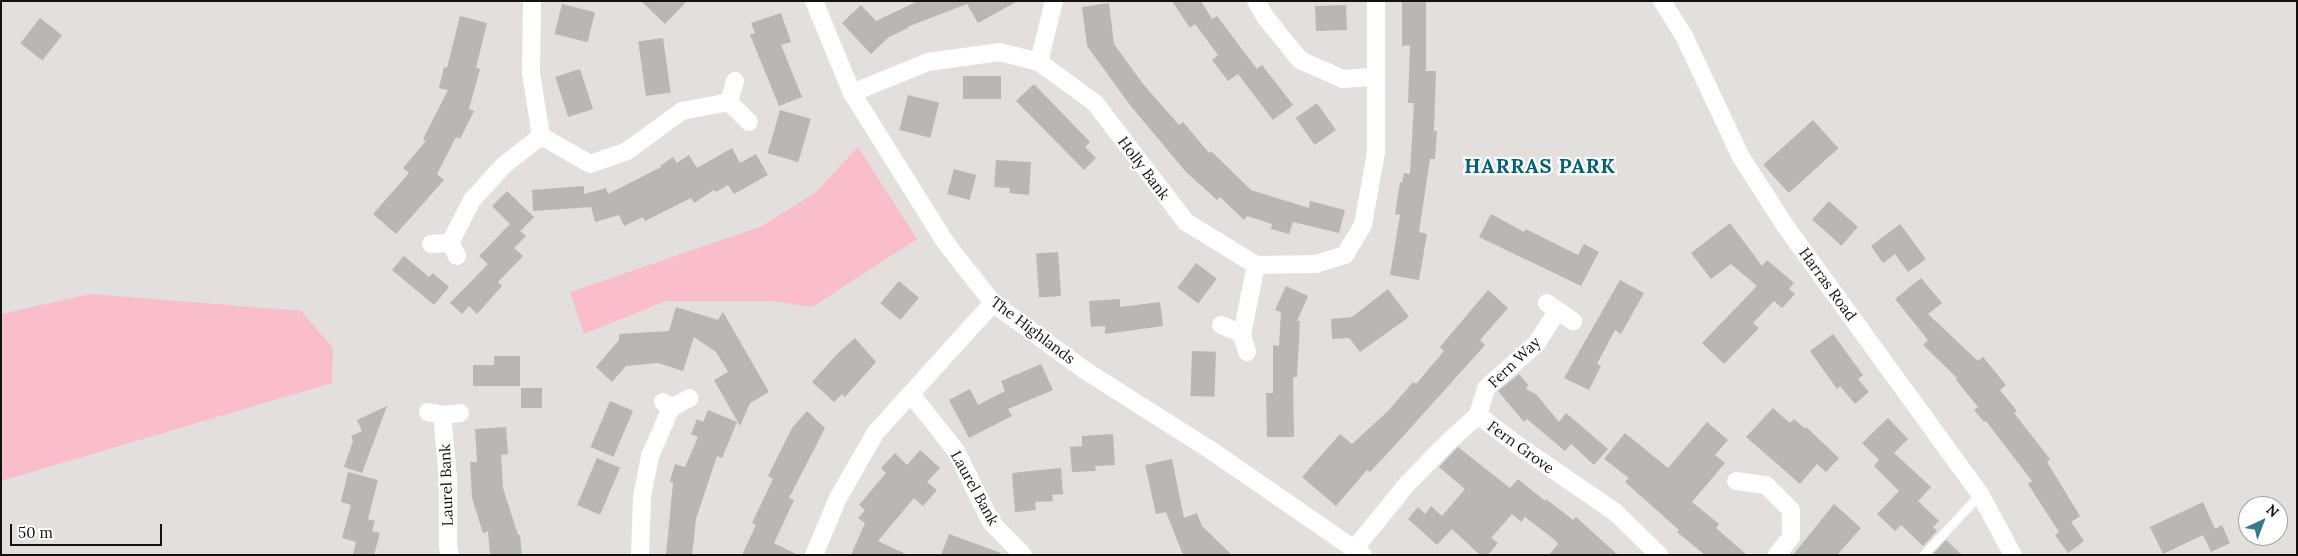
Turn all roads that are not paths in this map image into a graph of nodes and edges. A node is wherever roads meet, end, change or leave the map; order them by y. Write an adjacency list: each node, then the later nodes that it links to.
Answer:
1 (532, 1): 13 (street)
2 (814, 1): 10 (street, The Highlands)
3 (1054, 1): 7 (street)
4 (1256, 1): 8 (street)
5 (1376, 1): 8 (street)
6 (1662, 1): 26 (street, Harras Road)
7 (1040, 62): 10 (street, Holly Bank); 15 (street, Holly Bank)
8 (1375, 77): 15 (street)
9 (735, 81): 11 (street)
10 (852, 93): 16 (street, The Highlands)
11 (729, 102): 12 (street); 13 (street)
12 (749, 122)
13 (541, 136): 14 (street)
14 (431, 244)
15 (1256, 265): 19 (street)
16 (993, 303): 21 (street); 27 (street, The Highlands)
17 (1573, 321): 24 (street, Fern Way)
18 (1220, 325): 19 (street)
19 (1242, 334): 20 (street)
20 (1247, 352)
21 (911, 394): 28 (street, Laurel Bank); 31 (street)
22 (690, 398): 30 (street)
23 (460, 413): 29 (street, Laurel Bank)
24 (1478, 415): 27 (street, Fern Grove); 32 (street, Fern Grove)
25 (1736, 481): 33 (street)
26 (1980, 494): 34 (lane); 35 (street, Harras Road)
27 (1359, 551)
28 (1021, 554)
29 (450, 555)
30 (640, 555)
31 (814, 555)
32 (1659, 555)
33 (1776, 555)
34 (1923, 555)
35 (2013, 555)

